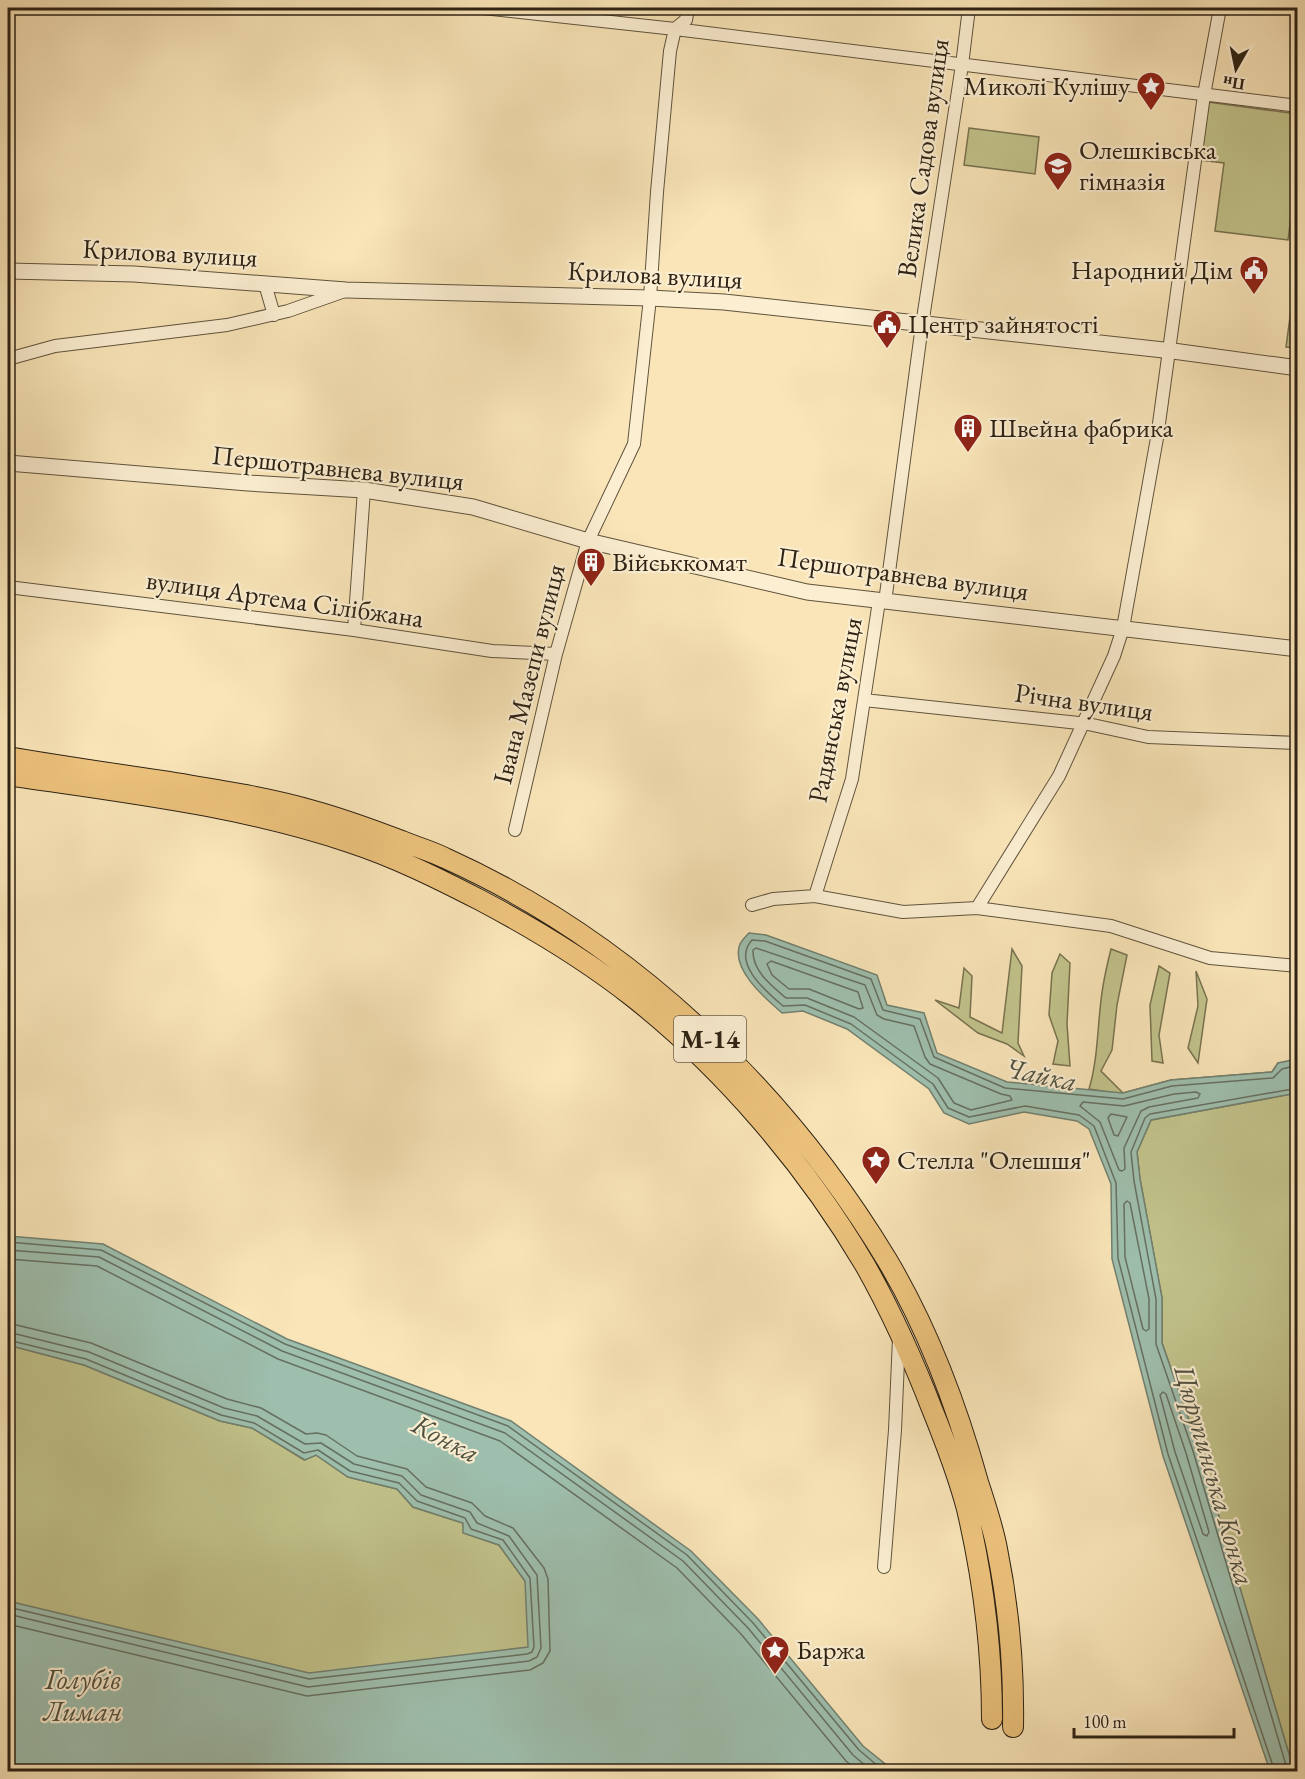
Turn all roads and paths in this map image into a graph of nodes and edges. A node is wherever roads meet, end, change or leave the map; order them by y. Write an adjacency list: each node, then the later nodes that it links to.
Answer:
1 (483, 8): 5 (street)
2 (688, 8): 5 (street, Івана Мазепи вулиця)
3 (969, 8): 6 (street, Велика Садова вулиця)
4 (1220, 8): 7 (street)
5 (675, 29): 6 (street); 12 (street, Івана Мазепи вулиця)
6 (963, 65): 7 (street); 14 (street, Велика Садова вулиця)
7 (1204, 94): 8 (street); 15 (street)
8 (1298, 106)
9 (8, 271): 10 (street, Крилова вулиця)
10 (265, 284): 11 (street, Крилова вулиця); 13 (street)
11 (346, 290): 12 (street, Крилова вулиця); 13 (street)
12 (650, 298): 14 (street, Крилова вулиця); 20 (street, Івана Мазепи вулиця)
13 (274, 315): 16 (street)
14 (922, 325): 15 (street, Крилова вулиця); 22 (street, Велика Садова вулиця)
15 (1168, 351): 17 (street, Крилова вулиця); 23 (street)
16 (8, 359)
17 (1298, 368)
18 (8, 463): 19 (street, Першотравнева вулиця)
19 (364, 490): 20 (street, Першотравнева вулиця); 24 (street)
20 (588, 541): 22 (street, Першотравнева вулиця); 26 (street, Івана Мазепи вулиця)
21 (8, 587): 24 (street, вулиця Артема Сілібжана)
22 (882, 601): 23 (street, Першотравнева вулиця); 27 (street, Радянська вулиця)
23 (1123, 628): 25 (street, Першотравнева вулиця); 28 (street)
24 (354, 630): 26 (street, вулиця Артема Сілібжана)
25 (1298, 649)
26 (556, 654): 32 (street, Івана Мазепи вулиця)
27 (864, 700): 28 (street, Річна вулиця); 33 (street, Радянська вулиця)
28 (1084, 724): 29 (street, Річна вулиця); 35 (street)
29 (1298, 743)
30 (8, 757): 40 (highway, М-14)
31 (8, 775): 37 (highway, М-14)
32 (515, 830)
33 (815, 896): 34 (street); 35 (street)
34 (752, 905)
35 (977, 908): 36 (street)
36 (1298, 966)
37 (900, 1334): 38 (street); 39 (highway, М-14)
38 (884, 1567)
39 (992, 1719)
40 (1013, 1727)

